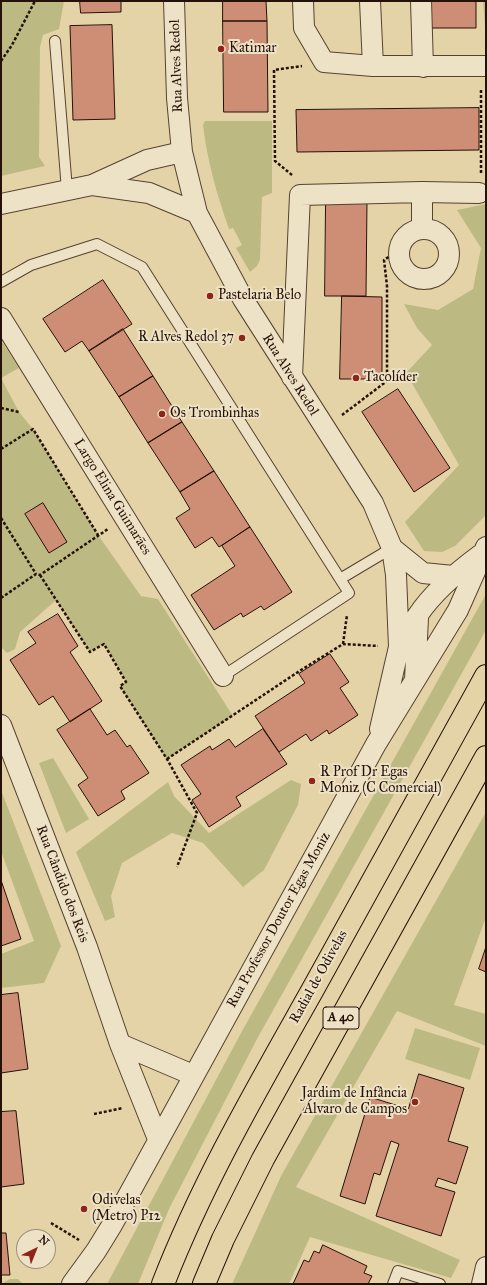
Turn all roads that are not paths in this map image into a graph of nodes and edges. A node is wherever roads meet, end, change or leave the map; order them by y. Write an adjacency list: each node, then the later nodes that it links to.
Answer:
1 (174, 1): 9 (street, Rua Alves Redol)
2 (303, 1): 6 (street)
3 (370, 1): 6 (street)
4 (421, 1): 8 (street)
5 (55, 41): 11 (lane)
6 (373, 66): 8 (street)
7 (484, 66): 8 (street)
8 (423, 67)
9 (182, 152): 10 (street); 15 (street, Rua Alves Redol)
10 (92, 185): 11 (street); 15 (street)
11 (67, 190): 14 (street)
12 (422, 192): 13 (street); 16 (street); 19 (street)
13 (479, 193)
14 (1, 204)
15 (197, 213): 19 (street, Rua Alves Redol)
16 (422, 228): 16 (street)
17 (1, 282): 24 (lane)
18 (1, 318): 28 (street, Largo Elina Guimarães)
19 (292, 377): 20 (street, Rua Alves Redol)
20 (392, 548): 22 (street, Rua Alves Redol); 23 (street); 24 (lane)
21 (484, 550): 23 (street); 25 (street, Rua Professor Doutor Egas Moniz)
22 (396, 574): 26 (street); 27 (street, Rua Alves Redol)
23 (453, 576): 26 (street)
24 (340, 579): 28 (lane)
25 (458, 610): 26 (street); 30 (street, Rua Professor Doutor Egas Moniz)
26 (418, 614): 27 (street); 30 (street)
27 (399, 647): 32 (street, Rua Alves Redol)
28 (224, 676)
29 (486, 676): 39 (highway, Radial de Odivelas / A 40)
30 (414, 684): 32 (street, Rua Professor Doutor Egas Moniz)
31 (1, 725): 34 (street, Rua Cândido dos Reis)
32 (376, 744): 35 (street, Rua Professor Doutor Egas Moniz)
33 (486, 757): 40 (highway, A 40)
34 (120, 1044): 35 (street); 36 (street, Rua Cândido dos Reis)
35 (193, 1075): 36 (street, Rua Professor Doutor Egas Moniz)
36 (158, 1139): 38 (street, Rua Professor Doutor Egas Moniz)
37 (486, 1267): 43 (street)
38 (72, 1284)
39 (164, 1284)
40 (204, 1284)
41 (393, 1284): 42 (lane)
42 (440, 1284)
43 (482, 1284)

